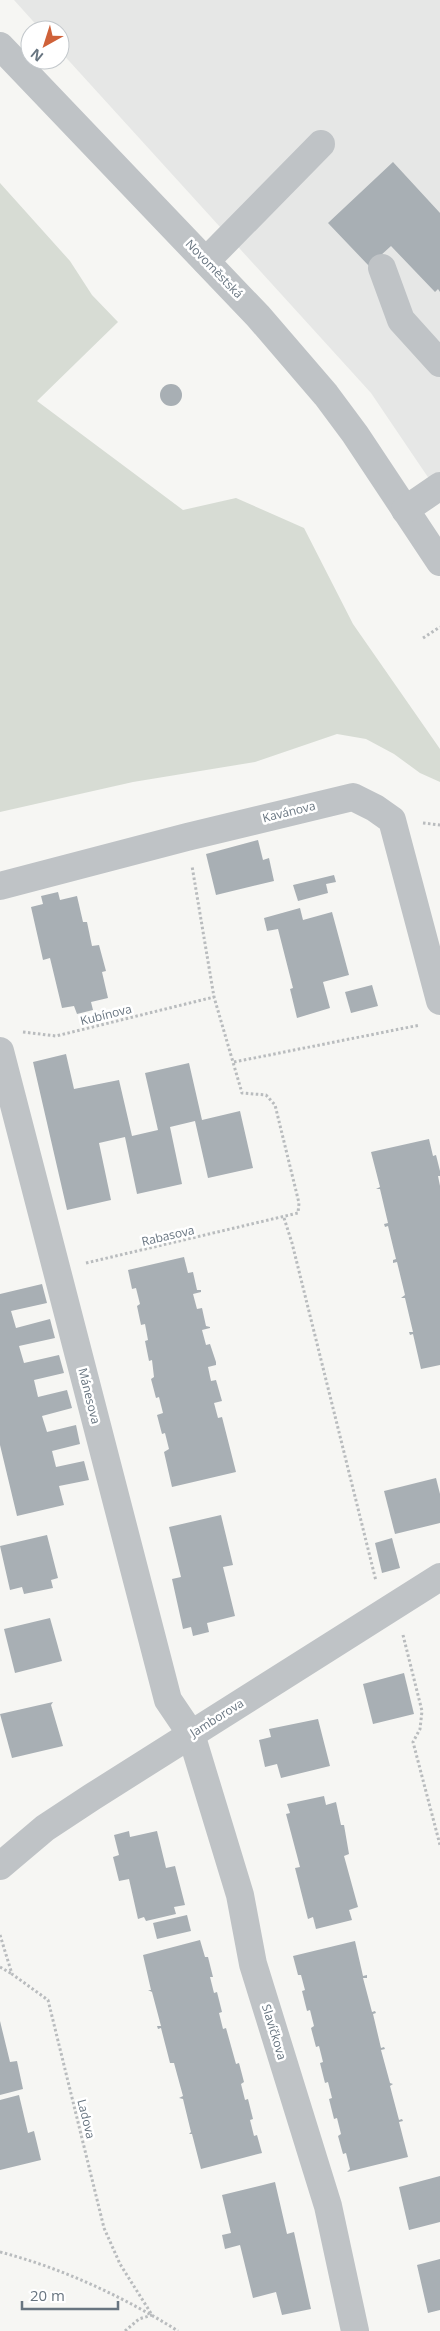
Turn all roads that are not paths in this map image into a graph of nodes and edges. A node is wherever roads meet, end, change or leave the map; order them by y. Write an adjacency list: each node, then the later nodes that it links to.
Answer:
1 (0, 46): 3 (street, Novoměstská)
2 (320, 144): 3 (street)
3 (206, 260): 7 (street, Novoměstská)
4 (382, 268): 5 (street)
5 (440, 362)
6 (440, 486): 7 (street)
7 (405, 510): 8 (street, Novoměstská)
8 (440, 562)
9 (0, 886): 10 (street, Kavánova)
10 (440, 1001)
11 (0, 1051): 13 (street, Mánesova)
12 (440, 1577): 13 (street, Jamborova)
13 (191, 1734): 14 (street, Jamborova); 15 (street, Slavíčkova)
14 (0, 1866)
15 (355, 2331)

